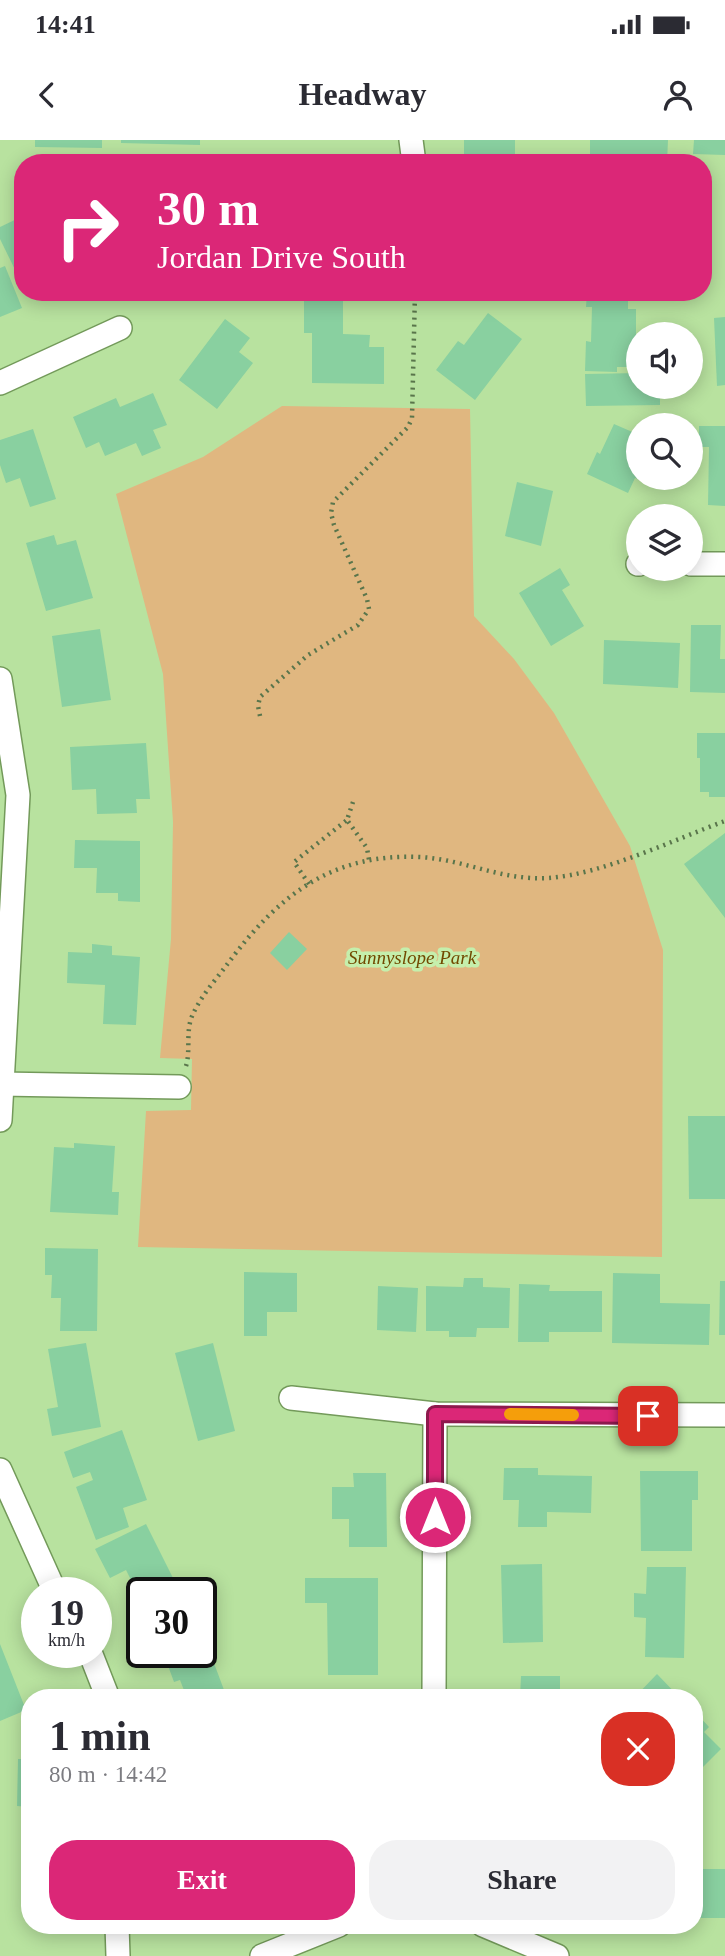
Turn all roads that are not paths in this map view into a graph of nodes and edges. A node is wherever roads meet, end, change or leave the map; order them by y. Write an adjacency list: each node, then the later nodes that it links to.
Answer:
1 (120, 328): 2 (street)
2 (0, 383)
3 (703, 564): 4 (street)
4 (725, 564)
5 (0, 679): 6 (street)
6 (1, 1084): 7 (street); 8 (street)
7 (179, 1087)
8 (0, 1120)
9 (290, 1398): 10 (street)
10 (435, 1414): 11 (street); 16 (street)
11 (725, 1415)
12 (0, 1470): 13 (street)
13 (48, 1577)
14 (96, 1668): 15 (street)
15 (104, 1689)
16 (434, 1689)
17 (117, 1934): 20 (street)
18 (317, 1934): 21 (street)
19 (504, 1934): 22 (street)
20 (118, 1956)
21 (262, 1956)
22 (557, 1956)

